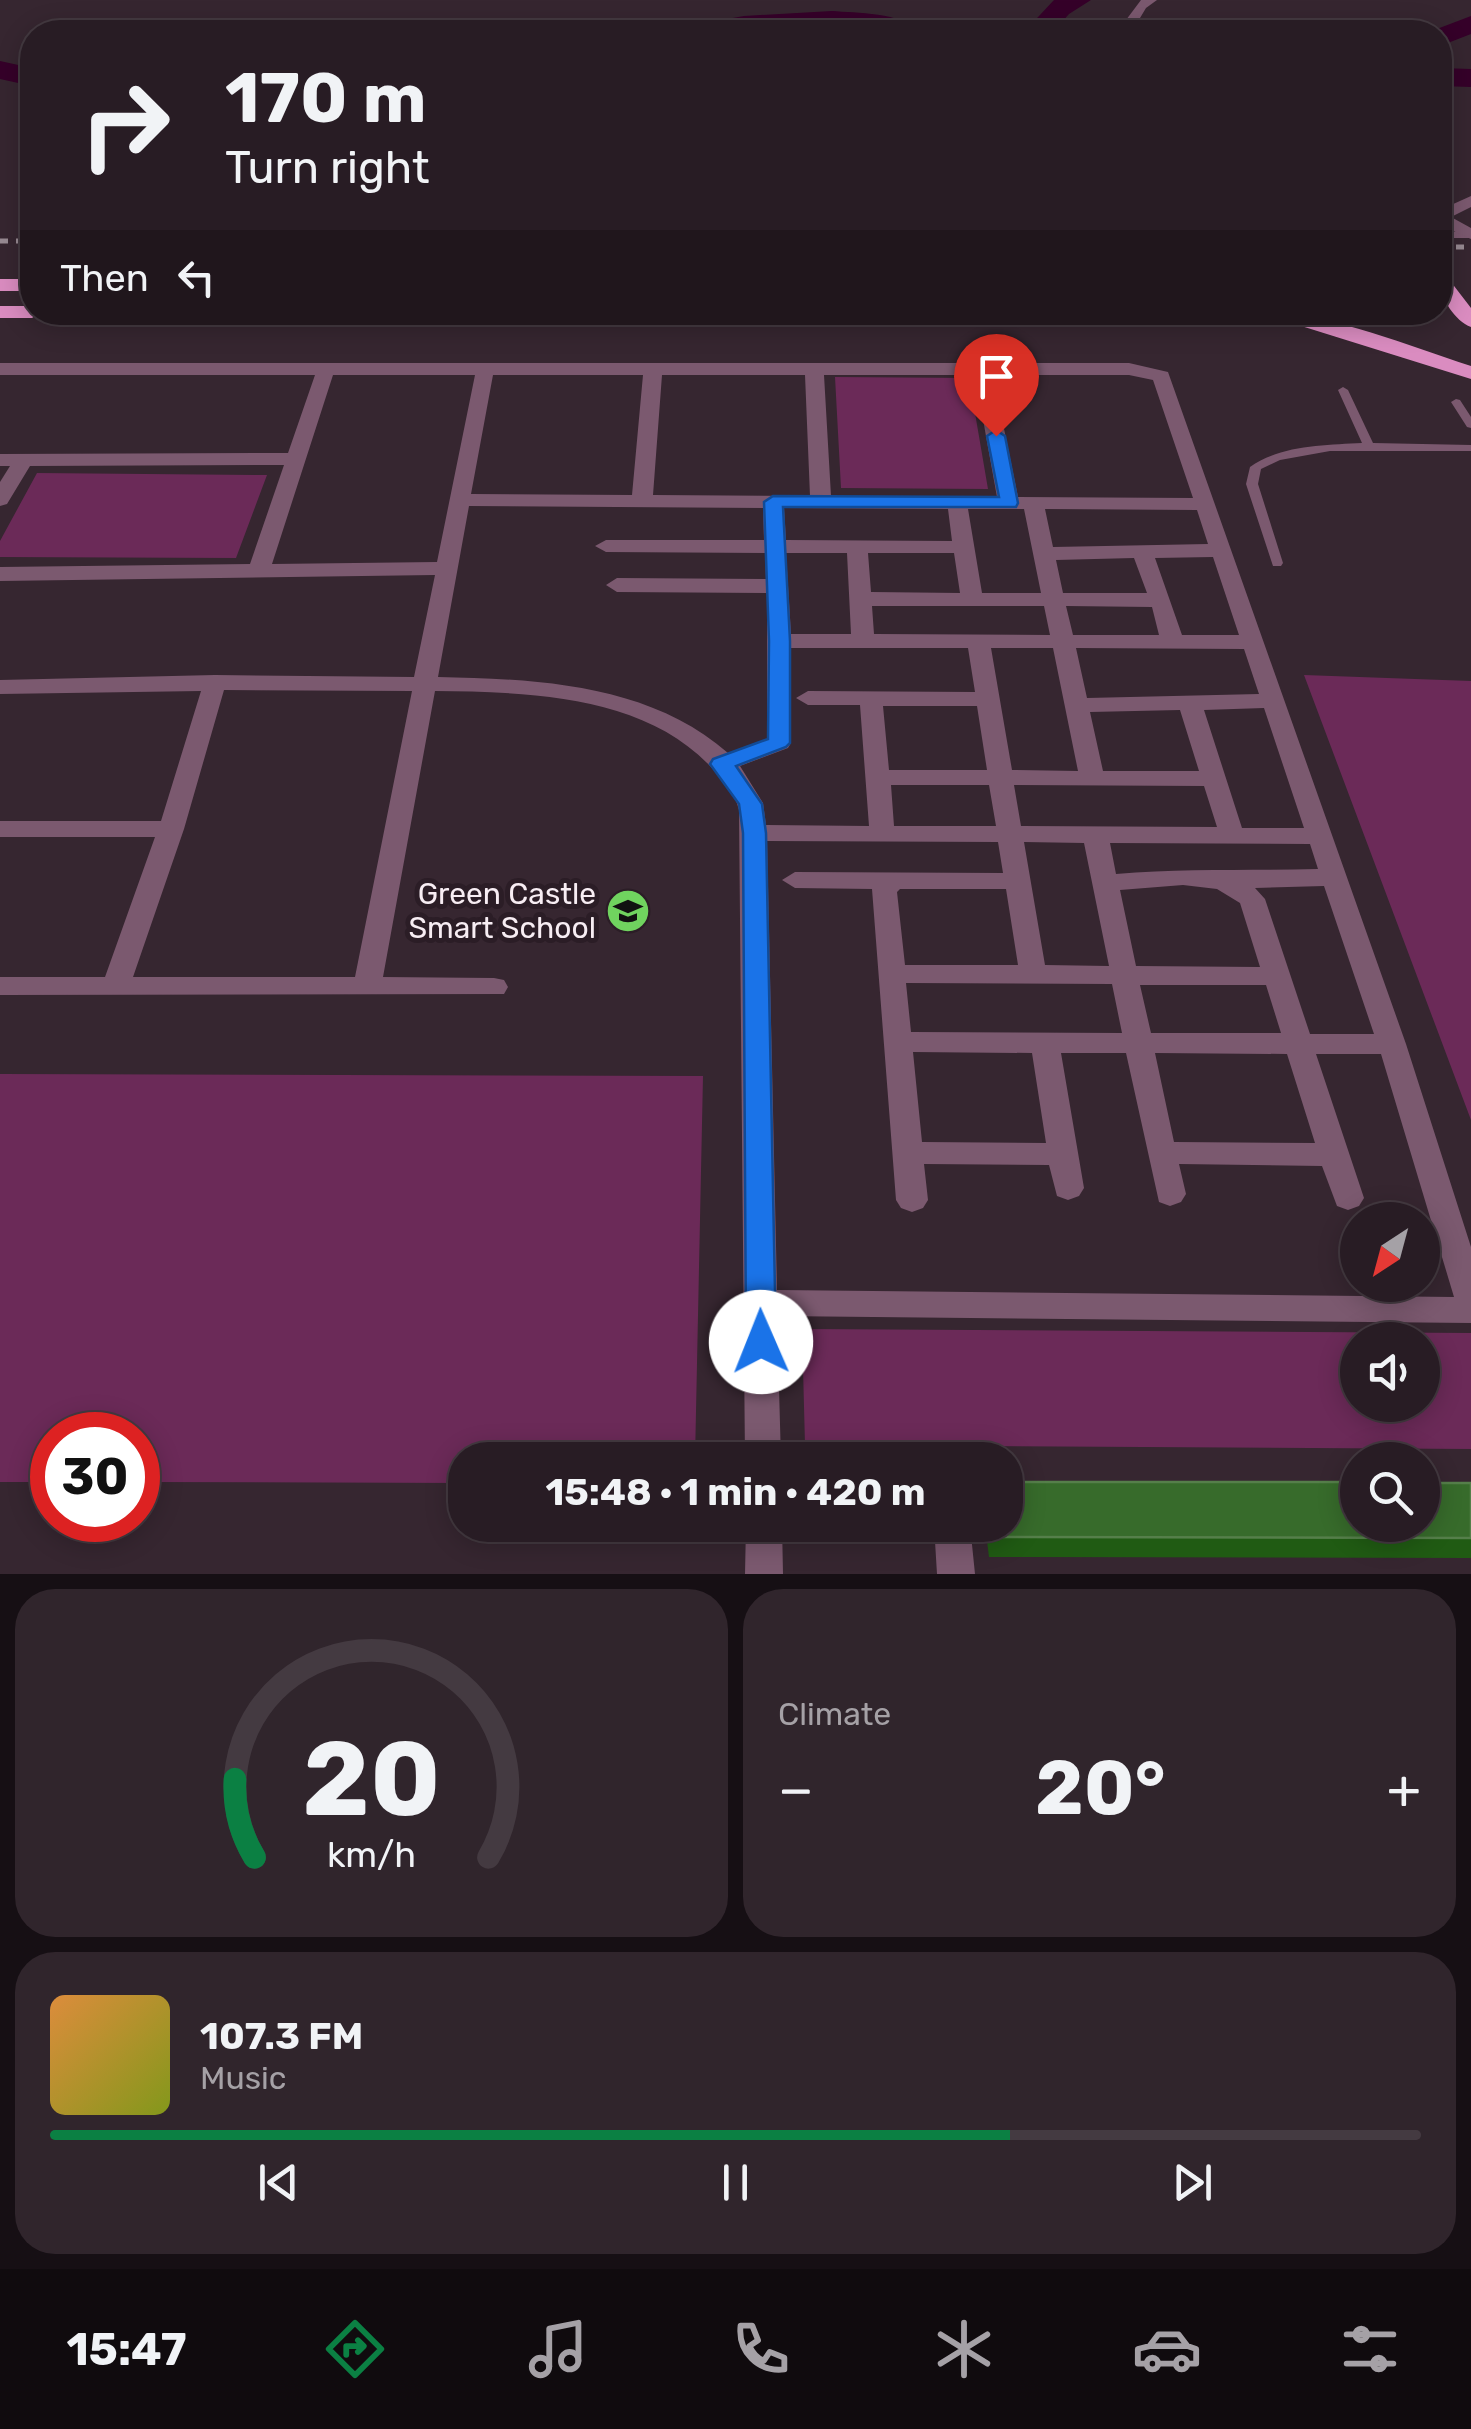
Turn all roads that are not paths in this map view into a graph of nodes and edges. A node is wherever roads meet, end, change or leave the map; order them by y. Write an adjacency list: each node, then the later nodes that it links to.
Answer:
1 (1151, 0): 2 (street)
2 (1133, 20)
3 (1320, 325): 10 (highway)
4 (0, 369): 5 (street)
5 (326, 369): 6 (street); 16 (street)
6 (484, 369): 7 (street); 20 (street)
7 (653, 369): 8 (street); 21 (street)
8 (814, 369): 9 (street); 23 (street)
9 (983, 369): 25 (street); 27 (street)
10 (1471, 373)
11 (1343, 390): 15 (lane)
12 (1456, 402): 13 (lane)
13 (1471, 425)
14 (1471, 448): 15 (lane)
15 (1370, 449): 35 (lane)
16 (295, 459): 18 (street); 37 (street)
17 (0, 460): 18 (street)
18 (23, 460): 19 (street)
19 (0, 500)
20 (458, 500): 21 (street); 36 (street)
21 (642, 501): 22 (street)
22 (773, 502): 23 (street); 29 (street)
23 (821, 502): 24 (street)
24 (957, 502): 25 (street); 31 (street)
25 (1009, 503): 26 (street)
26 (1034, 503): 27 (street); 34 (street)
27 (1207, 504): 33 (street)
28 (606, 546): 29 (street)
29 (774, 547): 30 (street); 40 (street)
30 (857, 547): 31 (street); 41 (street)
31 (965, 547): 42 (street)
32 (1140, 550): 33 (street); 34 (street); 44 (street)
33 (1222, 550): 50 (street)
34 (1044, 554): 43 (street)
35 (1277, 563)
36 (444, 568): 37 (street); 52 (street)
37 (259, 570): 38 (street)
38 (0, 574)
39 (618, 584): 40 (street)
40 (776, 586): 47 (street)
41 (861, 599): 42 (street); 45 (street)
42 (972, 600): 43 (street)
43 (1054, 600): 44 (street); 48 (street)
44 (1161, 600): 49 (street)
45 (863, 640): 46 (street); 47 (street)
46 (978, 640): 48 (street); 56 (street)
47 (780, 641): 60 (street)
48 (1061, 641): 49 (street); 59 (street)
49 (1172, 642): 50 (street)
50 (1253, 642): 58 (street)
51 (215, 682): 52 (street); 53 (street); 65 (street)
52 (422, 684): 60 (street); 86 (street)
53 (0, 688)
54 (808, 698): 55 (street)
55 (871, 698): 56 (street); 61 (street)
56 (990, 699): 62 (street)
57 (1190, 701): 58 (street); 59 (street); 64 (street)
58 (1274, 701): 72 (street)
59 (1077, 705): 63 (street)
60 (721, 764): 67 (street)
61 (878, 777): 62 (street); 68 (street)
62 (1002, 778): 63 (street); 69 (street)
63 (1092, 778): 64 (street)
64 (1215, 779): 71 (street)
65 (172, 828): 66 (street); 85 (street)
66 (0, 829)
67 (754, 833): 68 (street); 101 (street)
68 (882, 834): 69 (street)
69 (1011, 834): 70 (street); 76 (street)
70 (1095, 834): 71 (street); 78 (street)
71 (1232, 835): 72 (street)
72 (1321, 836): 73 (street)
73 (1335, 877): 75 (street); 91 (street)
74 (794, 880): 77 (street)
75 (1223, 880): 78 (street); 82 (street)
76 (1018, 881): 77 (street); 80 (street)
77 (891, 883): 79 (street)
78 (1105, 883): 81 (street)
79 (894, 974): 80 (street); 87 (street)
80 (1033, 975): 81 (street)
81 (1124, 975): 82 (street); 89 (street)
82 (1275, 976): 90 (street)
83 (0, 986): 85 (street)
84 (494, 986): 86 (street)
85 (115, 987): 86 (street)
86 (367, 987)
87 (899, 1042): 88 (street); 92 (street)
88 (1044, 1042): 89 (street); 93 (street)
89 (1139, 1043): 90 (street); 94 (street)
90 (1296, 1044): 91 (street); 95 (street)
91 (1392, 1044): 100 (street)
92 (908, 1153): 93 (street); 99 (street)
93 (1062, 1154): 96 (street)
94 (1162, 1154): 95 (street); 97 (street)
95 (1336, 1155): 98 (street)
96 (1068, 1188)
97 (1170, 1194)
98 (1348, 1198)
99 (912, 1200)
100 (1471, 1299)
101 (760, 1302): 102 (street); 103 (street)
102 (1471, 1310)
103 (763, 1442)
104 (764, 1542): 106 (street)
105 (953, 1542): 107 (street)
106 (764, 1574)
107 (956, 1574)

